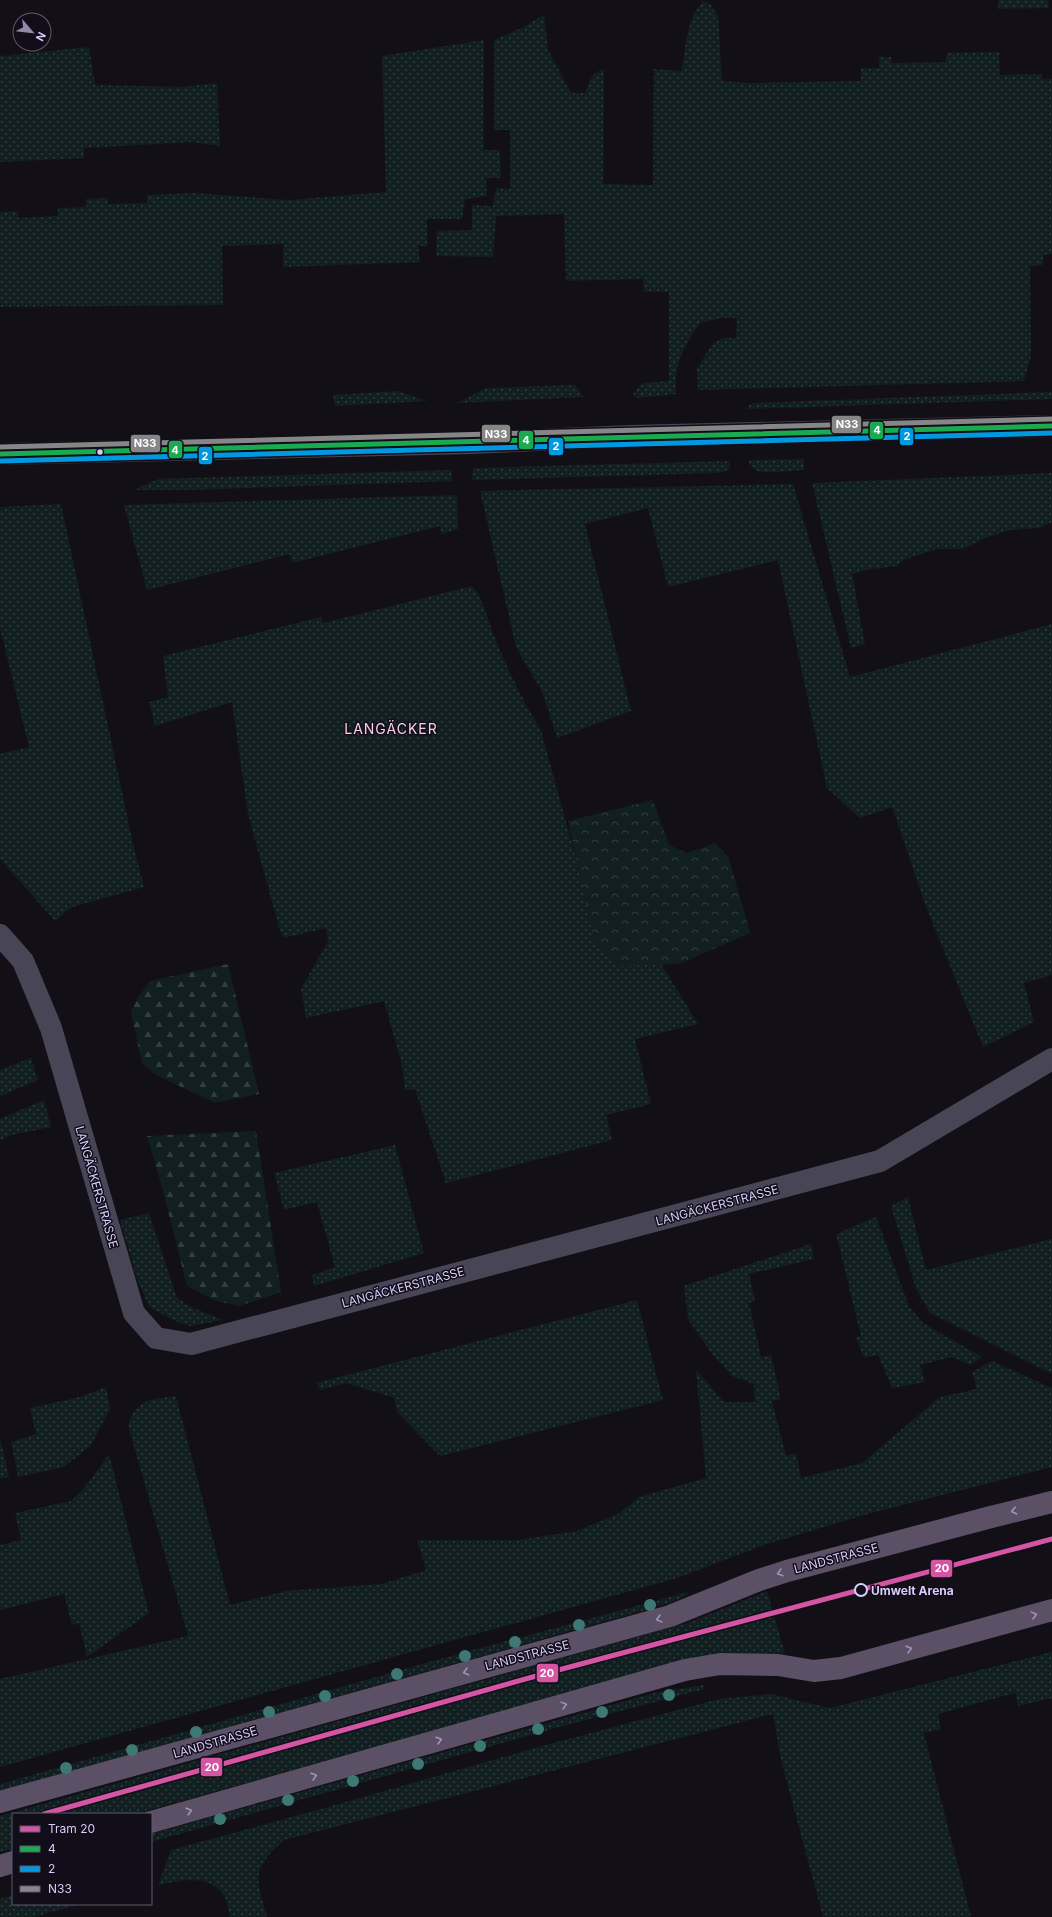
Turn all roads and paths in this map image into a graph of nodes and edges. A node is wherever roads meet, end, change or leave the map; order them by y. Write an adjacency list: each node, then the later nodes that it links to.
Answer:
1 (1052, 426): 2 (street)
2 (0, 454)
3 (0, 935): 4 (street, LANGÄCKERSTRASSE)
4 (1052, 1059)
5 (1052, 1502): 7 (main road, LANDSTRASSE, one-way to 7)
6 (1052, 1610): 8 (main road, one-way to 6)
7 (0, 1802)
8 (152, 1822)
9 (12, 1862): 10 (main road)
10 (0, 1866)

